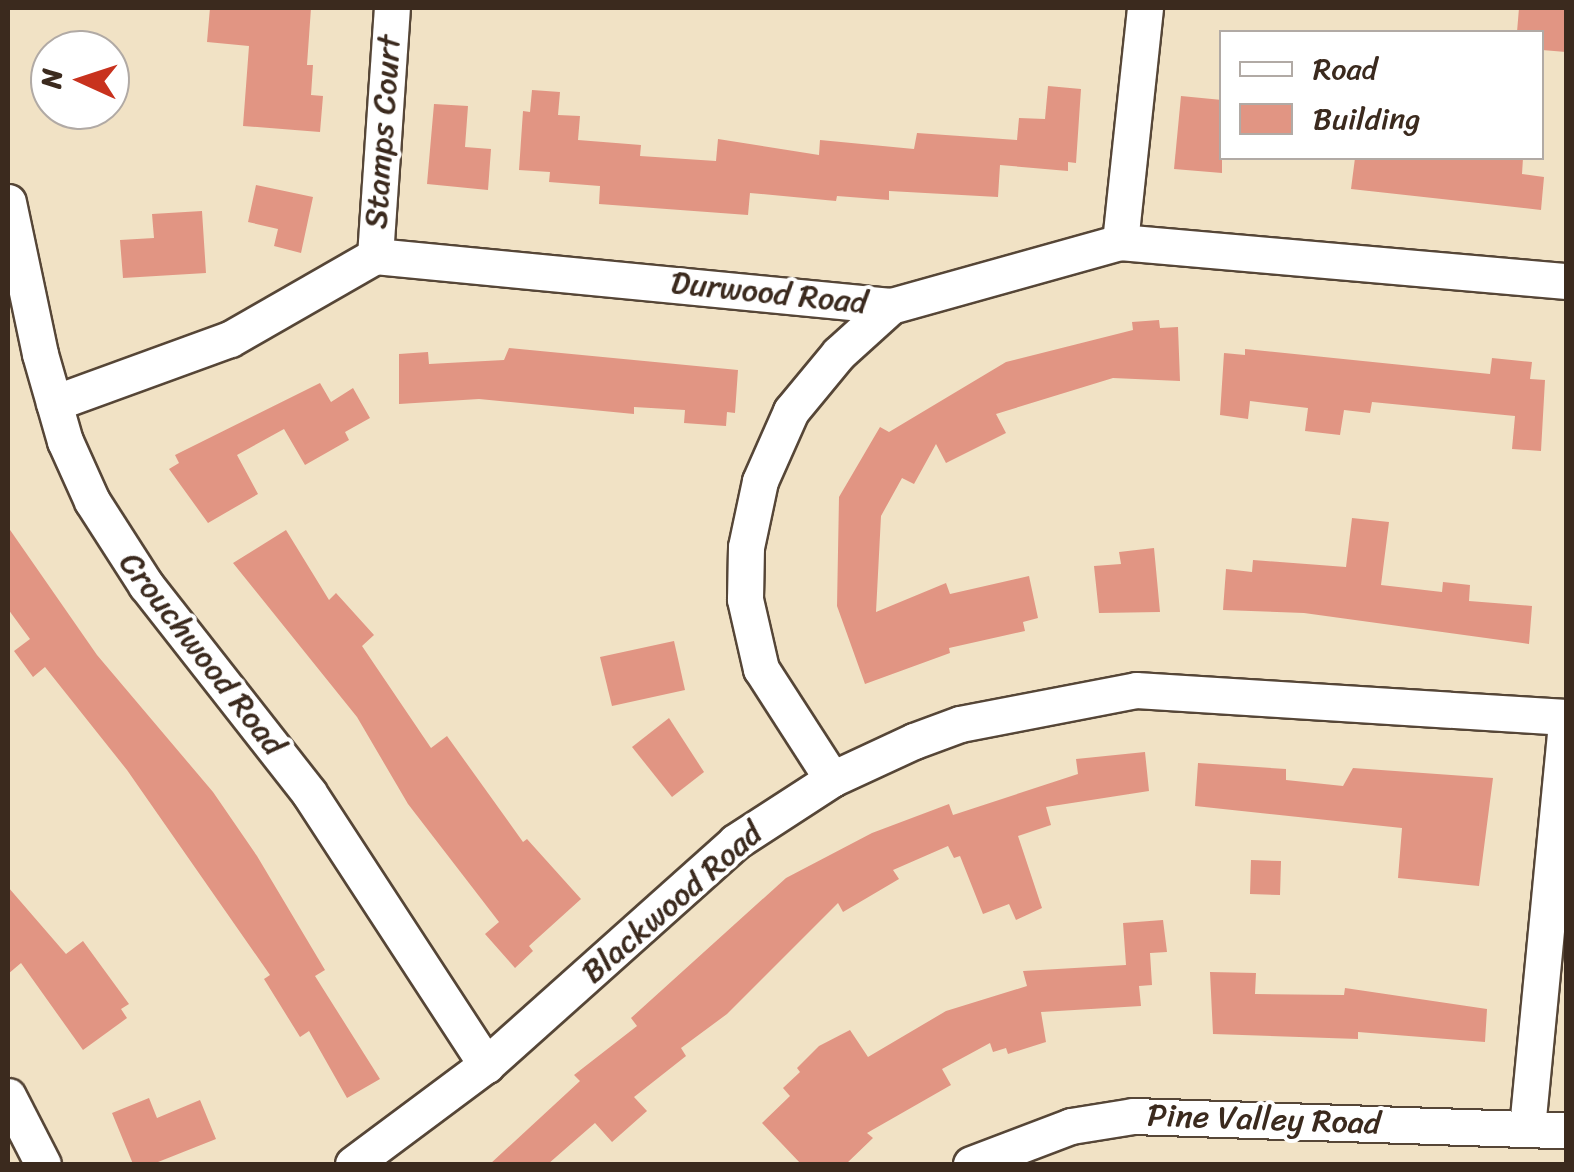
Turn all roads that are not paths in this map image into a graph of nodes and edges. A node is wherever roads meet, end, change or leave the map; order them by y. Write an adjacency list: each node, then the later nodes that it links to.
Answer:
1 (392, 8): 5 (street, Stamps Court)
2 (1145, 8): 4 (street)
3 (8, 202): 8 (street, Crouchwood Road)
4 (1120, 242): 6 (street, Durwood Road); 7 (street, Durwood Road)
5 (375, 256): 7 (street, Durwood Road); 8 (street)
6 (1566, 281)
7 (890, 306): 10 (street)
8 (54, 403): 11 (street, Crouchwood Road)
9 (1566, 720): 10 (street, Blackwood Road); 13 (street)
10 (832, 779): 11 (street, Blackwood Road)
11 (486, 1065): 16 (street, Blackwood Road)
12 (8, 1096): 15 (street)
13 (1527, 1128): 14 (street, Pine Valley Road); 17 (street, Pine Valley Road)
14 (1566, 1130)
15 (42, 1164)
16 (353, 1164)
17 (971, 1164)

